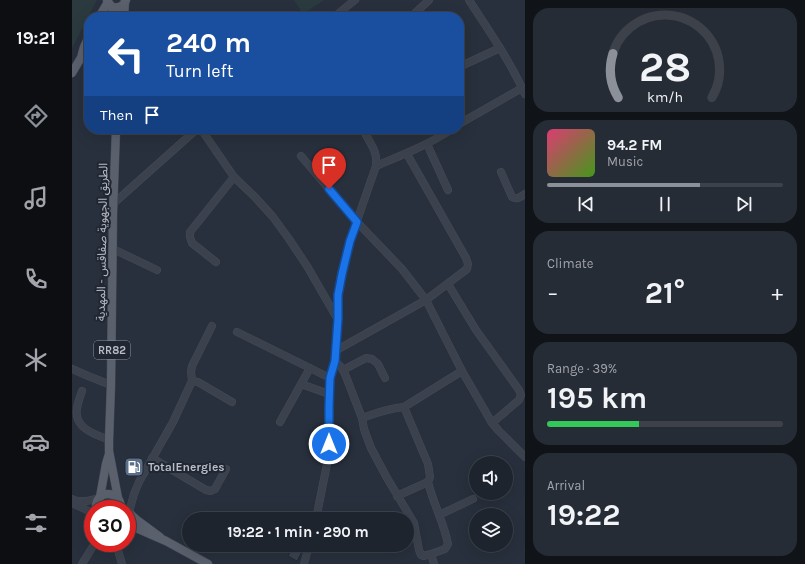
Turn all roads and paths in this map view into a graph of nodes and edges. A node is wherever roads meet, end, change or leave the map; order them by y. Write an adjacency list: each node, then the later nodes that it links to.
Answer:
1 (126, 0): 5 (main road); 9 (main road)
2 (355, 0): 10 (street)
3 (429, 0): 11 (street)
4 (469, 0): 13 (street)
5 (109, 2): 6 (main road); 7 (main road); 8 (main road)
6 (102, 12)
7 (106, 12)
8 (113, 12)
9 (125, 12)
10 (340, 12)
11 (416, 12)
12 (84, 47): 15 (main road)
13 (500, 48): 16 (street); 18 (street)
14 (84, 54): 15 (main road)
15 (82, 56): 17 (main road)
16 (464, 65)
17 (72, 73)
18 (524, 91): 19 (street)
19 (464, 121)
20 (116, 134): 33 (main road, الطريق الجهوية صفاقس - المهدية / RR82)
21 (191, 134): 33 (street)
22 (204, 134): 30 (street)
23 (365, 134): 28 (street)
24 (444, 134): 25 (street)
25 (427, 144): 26 (street); 31 (street)
26 (407, 154): 28 (street); 38 (street)
27 (301, 156): 34 (street)
28 (376, 166): 34 (street)
29 (501, 172): 32 (street)
30 (234, 177): 36 (street); 40 (street)
31 (448, 190)
32 (525, 194)
33 (114, 203): 35 (main road, الطريق الجهوية صفاقس - المهدية / RR82)
34 (357, 222): 39 (street); 40 (street)
35 (113, 249): 37 (street); 53 (main road, الطريق الجهوية صفاقس - المهدية / RR82)
36 (216, 262)
37 (157, 270)
38 (448, 284): 39 (street); 60 (street)
39 (426, 300): 43 (street); 48 (street)
40 (338, 319): 43 (street)
41 (212, 326): 51 (street)
42 (238, 332): 45 (street)
43 (335, 351): 44 (street)
44 (335, 361): 47 (street); 49 (street)
45 (310, 368): 49 (street); 52 (street)
46 (72, 369): 53 (street)
47 (343, 370): 50 (street); 58 (street)
48 (462, 371): 57 (street); 60 (street)
49 (330, 378): 55 (street)
50 (384, 378)
51 (192, 381): 56 (street); 64 (street)
52 (301, 384): 55 (street); 59 (street)
53 (111, 385): 61 (main road, الطريق الجهوية صفاقس - المهدية / RR82)
54 (82, 391): 61 (street)
55 (329, 394): 74 (street)
56 (232, 402)
57 (404, 407): 58 (street); 66 (street)
58 (362, 418): 67 (street)
59 (280, 422)
60 (492, 423): 63 (street)
61 (109, 440): 62 (main road, الطريق الجهوية صفاقس - المهدية / RR82)
62 (110, 451): 68 (main road, الطريق الجهوية صفاقس - المهدية / RR82); 69 (main road, الطريق الجهوية صفاقس - المهدية / RR82)
63 (525, 457)
64 (152, 458): 65 (street); 70 (street)
65 (226, 468)
66 (428, 482): 67 (street); 75 (street)
67 (397, 496): 83 (street)
68 (99, 498): 69 (main road); 72 (street)
69 (118, 498)
70 (130, 500)
71 (471, 500): 75 (street)
72 (73, 503): 73 (street)
73 (84, 508)
74 (317, 512)
75 (439, 515): 83 (street)
76 (136, 519): 78 (main road)
77 (136, 528): 78 (main road)
78 (166, 541): 87 (main road)
79 (89, 552): 84 (street)
80 (118, 552): 85 (street)
81 (118, 552): 86 (street)
82 (308, 552): 88 (street)
83 (431, 554): 89 (street)
84 (82, 564)
85 (116, 564)
86 (122, 564)
87 (208, 564)
88 (304, 564)
89 (434, 564)

